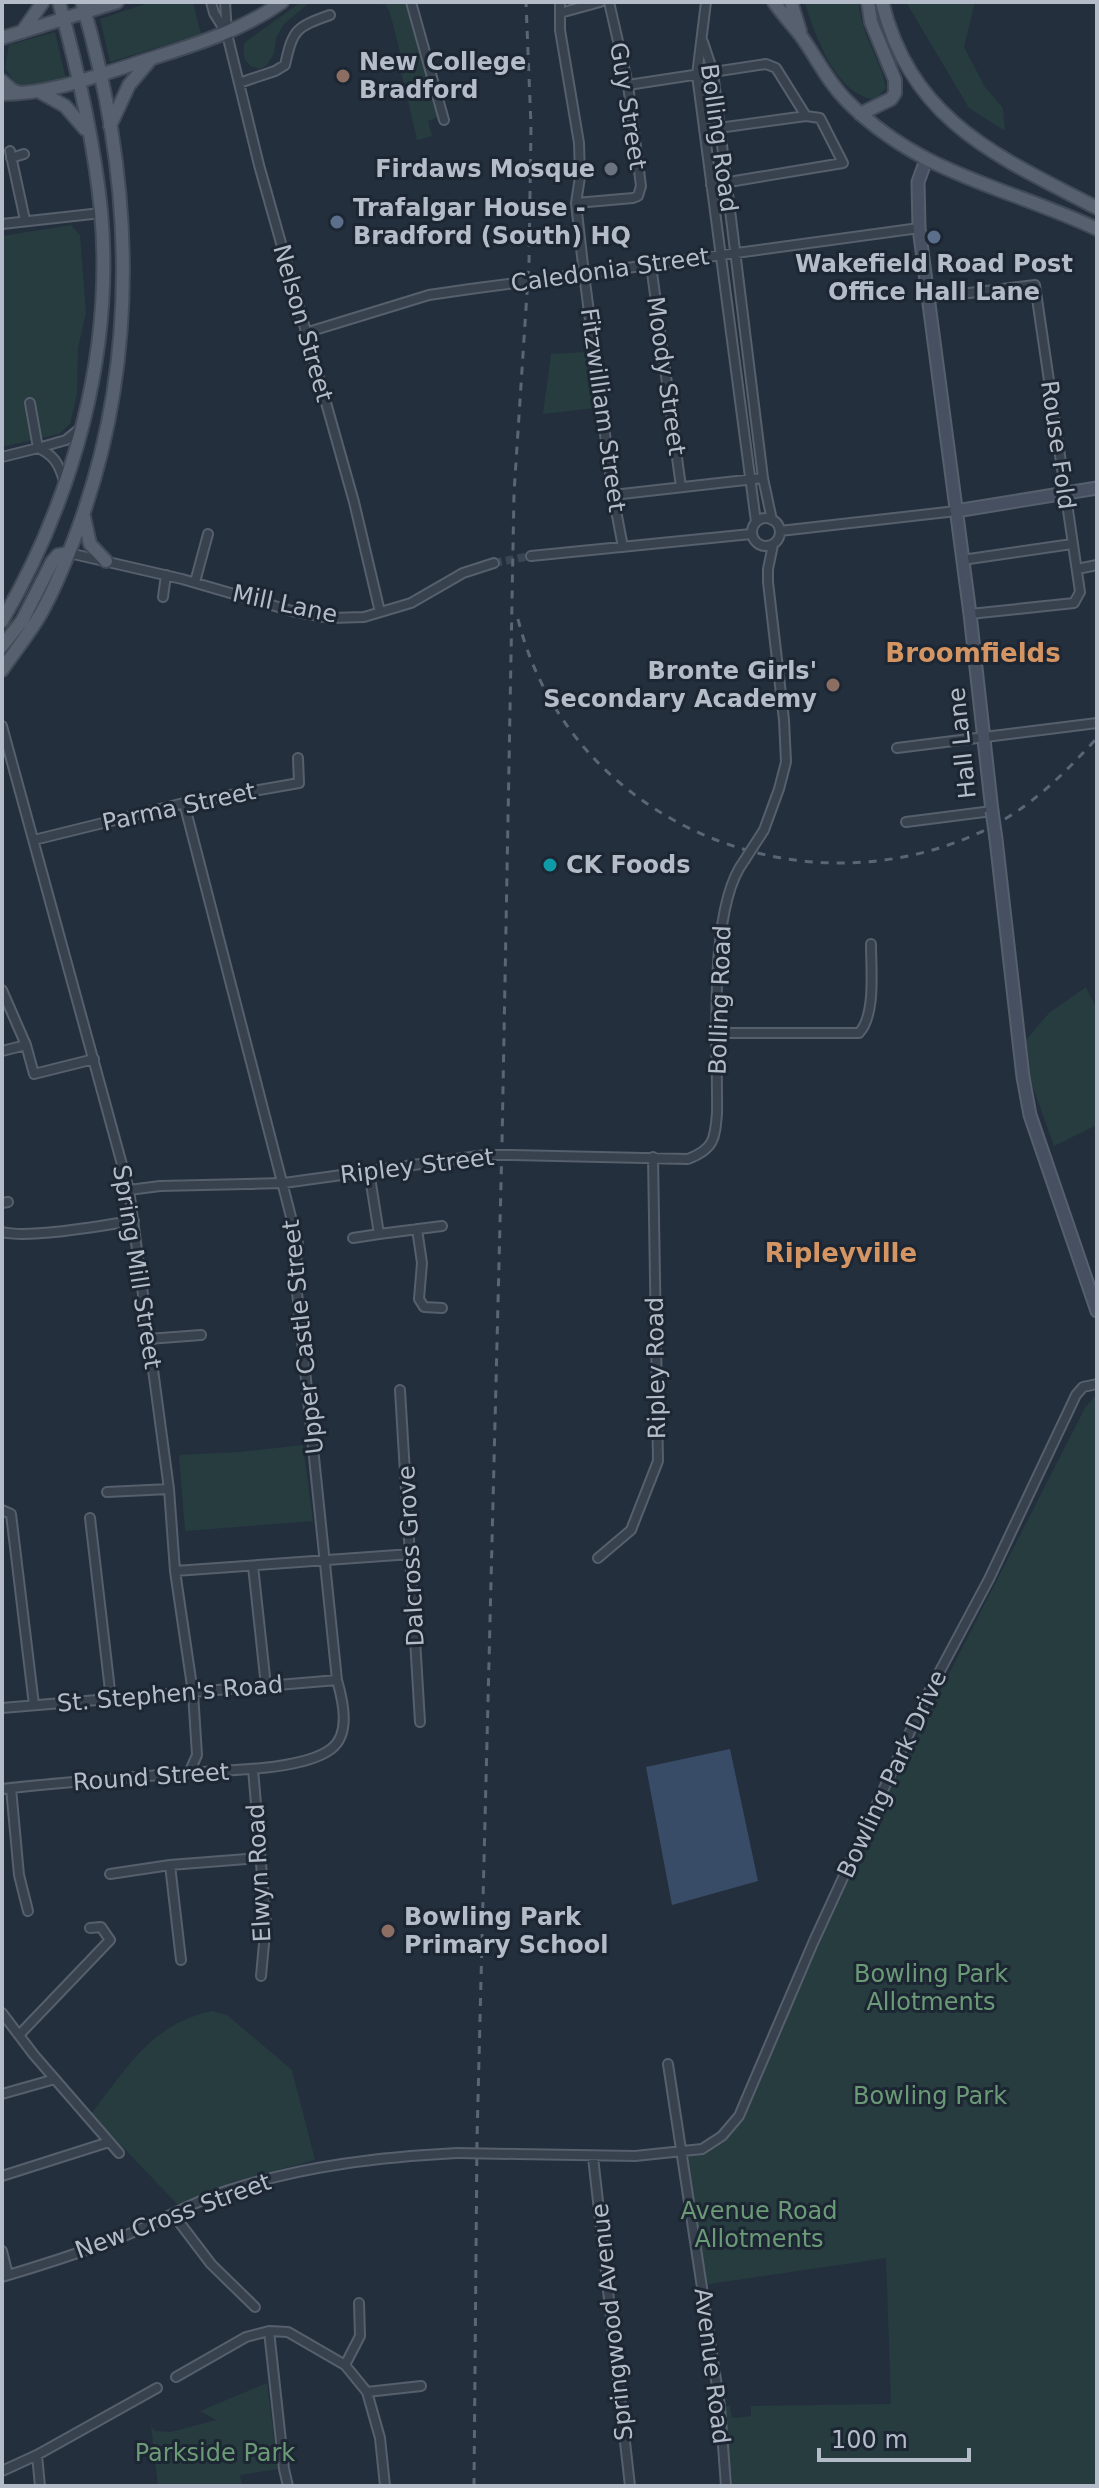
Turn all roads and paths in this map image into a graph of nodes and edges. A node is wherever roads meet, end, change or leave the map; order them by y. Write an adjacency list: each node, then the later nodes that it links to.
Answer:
1 (43, 2): 20 (main road)
2 (59, 2): 19 (main road)
3 (117, 2): 16 (main road)
4 (211, 2): 21 (street, Nelson Street)
5 (225, 2): 21 (street, Nelson Street)
6 (282, 2): 21 (main road)
7 (411, 2): 38 (street)
8 (560, 2): 17 (street, Fitzwilliam Street)
9 (600, 2): 17 (street)
10 (609, 2): 32 (street, Guy Street)
11 (706, 2): 24 (street, Bolling Road)
12 (774, 2): 22 (main road)
13 (791, 2): 22 (main road)
14 (868, 2): 36 (main road)
15 (882, 2): 48 (main road)
16 (84, 7): 19 (main road); 27 (main road)
17 (560, 13): 47 (street, Fitzwilliam Street)
18 (330, 15): 31 (street)
19 (64, 18): 20 (main road); 30 (main road)
20 (22, 32): 23 (main road)
21 (227, 34): 25 (main road); 31 (street, Nelson Street)
22 (802, 38): 36 (main road)
23 (2, 39)
24 (703, 41): 26 (street, Bolling Road); 28 (street, Bolling Road)
25 (152, 58): 27 (main road); 39 (main road)
26 (713, 72): 28 (street); 37 (street); 40 (street, Bolling Road)
27 (100, 75): 30 (main road); 39 (main road)
28 (697, 75): 32 (street); 41 (street, Bolling Road)
29 (2, 81): 35 (main road)
30 (78, 83): 33 (main road); 42 (main road)
31 (239, 83): 59 (street, Nelson Street)
32 (628, 85): 47 (street, Guy Street)
33 (40, 92): 35 (main road); 42 (main road)
34 (2, 94): 35 (main road)
35 (23, 94)
36 (860, 114): 44 (main road)
37 (806, 116): 40 (street); 45 (street)
38 (444, 120)
39 (110, 126): 72 (main road)
40 (720, 128): 41 (street); 45 (street, Bolling Road)
41 (704, 130): 46 (street, Bolling Road)
42 (87, 131): 49 (main road)
43 (24, 154): 50 (street)
44 (926, 160): 52 (street, Hall Lane); 53 (main road)
45 (727, 182): 46 (street); 54 (street, Bolling Road)
46 (711, 185): 55 (street, Bolling Road)
47 (576, 203): 57 (street, Fitzwilliam Street)
48 (1097, 208)
49 (101, 213): 50 (street); 61 (main road)
50 (25, 220): 51 (street)
51 (2, 224)
52 (919, 228): 54 (street, Caledonia Street); 58 (street, Hall Lane)
53 (1097, 229)
54 (736, 253): 55 (street, Caledonia Street); 64 (street, Bolling Road)
55 (721, 255): 56 (street, Caledonia Street); 65 (street, Bolling Road)
56 (651, 265): 57 (street, Caledonia Street); 67 (street, Moody Street)
57 (584, 274): 59 (street, Caledonia Street, bridge); 70 (street, Fitzwilliam Street)
58 (928, 298): 69 (street, Rouse Fold); 71 (street, Hall Lane)
59 (305, 333): 94 (street, Nelson Street)
60 (30, 403): 62 (street)
61 (82, 427): 62 (street); 66 (main road)
62 (38, 448): 63 (street); 66 (street)
63 (2, 457)
64 (763, 478): 65 (street); 73 (street, Bolling Road)
65 (750, 480): 67 (street); 74 (street, Bolling Road)
66 (65, 485): 78 (main road)
67 (681, 487): 70 (street)
68 (1097, 488): 69 (street)
69 (1064, 493): 71 (street); 80 (street, Rouse Fold)
70 (613, 495): 82 (street, Fitzwilliam Street)
71 (956, 511): 75 (street); 85 (street, Hall Lane)
72 (83, 514): 83 (main road); 86 (main road)
73 (772, 520): 74 (street); 75 (street)
74 (756, 522): 77 (street)
75 (780, 531): 81 (street)
76 (208, 534): 92 (street)
77 (751, 534): 79 (street); 82 (street)
78 (45, 537): 83 (main road); 96 (main road)
79 (757, 544): 81 (street); 89 (street, Bolling Road)
80 (1072, 544): 85 (street); 90 (street, Rouse Fold)
81 (773, 545): 89 (street, Bolling Road)
82 (623, 547): 84 (street)
83 (69, 553): 86 (street, Mill Lane); 97 (main road); 98 (main road)
84 (531, 556)
85 (962, 560): 95 (street, Hall Lane)
86 (106, 561): 91 (street, Mill Lane)
87 (494, 563): 94 (street, Mill Lane)
88 (1097, 565): 90 (street)
89 (768, 569): 110 (street, Bolling Road, bridge)
90 (1077, 569): 95 (street, Rouse Fold)
91 (166, 575): 92 (street, Mill Lane); 93 (street)
92 (195, 582): 94 (street, Mill Lane)
93 (163, 597)
94 (380, 612)
95 (970, 614): 101 (street, Hall Lane)
96 (2, 621)
97 (2, 646)
98 (2, 670)
99 (1097, 723): 101 (street)
100 (2, 726): 107 (street, Spring Mill Street)
101 (983, 736): 102 (street); 105 (street, Hall Lane)
102 (897, 748)
103 (298, 758): 104 (street, Parma Street)
104 (184, 803): 107 (street, Parma Street); 117 (street, Upper Castle Street)
105 (992, 811): 106 (street); 126 (street, Hall Lane, bridge)
106 (906, 822)
107 (34, 840): 113 (street, Spring Mill Street)
108 (871, 944): 110 (street)
109 (2, 990): 111 (street)
110 (718, 1033): 114 (street, Bolling Road)
111 (26, 1045): 112 (street); 113 (street)
112 (2, 1051)
113 (94, 1059): 118 (street, Spring Mill Street)
114 (703, 1153): 115 (street, Ripley Street)
115 (653, 1157): 116 (street, Ripley Street, bridge); 136 (street, Ripley Road)
116 (369, 1171): 117 (street, Ripley Street); 123 (street)
117 (284, 1183): 118 (street, Ripley Street); 137 (street, Upper Castle Street)
118 (129, 1190): 119 (street, Spring Mill Street)
119 (134, 1221): 122 (street); 128 (street, Spring Mill Street)
120 (442, 1226): 121 (street)
121 (417, 1229): 123 (street); 125 (street)
122 (2, 1232)
123 (379, 1234): 124 (street)
124 (353, 1238)
125 (442, 1308)
126 (1097, 1311)
127 (201, 1335): 128 (street)
128 (148, 1339): 131 (street, Spring Mill Street)
129 (1097, 1384): 166 (street, Bowling Park Drive)
130 (400, 1390): 135 (street, Dalcross Grove)
131 (169, 1489): 132 (street); 139 (street, Spring Mill Street)
132 (107, 1492)
133 (4, 1510): 144 (street)
134 (90, 1518): 143 (street)
135 (411, 1554): 137 (street); 146 (street, Dalcross Grove)
136 (598, 1558)
137 (326, 1560): 138 (street); 140 (street, Upper Castle Street)
138 (253, 1566): 139 (street); 141 (street)
139 (175, 1571): 142 (street, Spring Mill Street)
140 (337, 1680): 141 (street, St. Stephen's Road); 147 (street, Upper Castle Street)
141 (266, 1686): 142 (street, St. Stephen's Road)
142 (193, 1693): 143 (street, St. Stephen's Road); 149 (street, Spring Mill Street)
143 (111, 1699): 144 (street, St. Stephen's Road)
144 (34, 1705): 145 (street, St. Stephen's Road)
145 (2, 1708)
146 (420, 1722)
147 (299, 1761): 148 (street, Round Street)
148 (253, 1769): 149 (street, Round Street); 151 (street, Elwyn Road)
149 (189, 1773): 150 (street, Round Street)
150 (6, 1788): 154 (street)
151 (260, 1858): 152 (street); 159 (street, Elwyn Road)
152 (170, 1865): 153 (street); 158 (street)
153 (110, 1874)
154 (28, 1911)
155 (90, 1928): 156 (street)
156 (110, 1940): 157 (street); 161 (street)
157 (116, 1950)
158 (181, 1960)
159 (261, 1976)
160 (2, 2014): 161 (street)
161 (20, 2034): 163 (street)
162 (668, 2064): 166 (street)
163 (55, 2079): 164 (street); 165 (street)
164 (2, 2094)
165 (109, 2142): 167 (street); 169 (street)
166 (681, 2152): 168 (street, New Cross Street); 187 (street, Avenue Road)
167 (119, 2153)
168 (593, 2157): 170 (street, New Cross Street, bridge); 186 (street, Springwood Avenue)
169 (2, 2176)
170 (173, 2214): 172 (street, New Cross Street); 174 (street)
171 (2, 2251): 172 (street)
172 (5, 2276)
173 (359, 2303): 176 (street)
174 (255, 2307)
175 (269, 2331): 176 (street); 177 (street); 184 (street)
176 (345, 2365): 180 (street)
177 (176, 2377)
178 (421, 2386): 180 (street)
179 (157, 2388): 181 (street)
180 (367, 2392): 185 (street)
181 (37, 2455): 182 (street); 183 (street)
182 (2, 2471)
183 (40, 2486)
184 (288, 2486)
185 (385, 2486)
186 (630, 2486)
187 (726, 2486)

